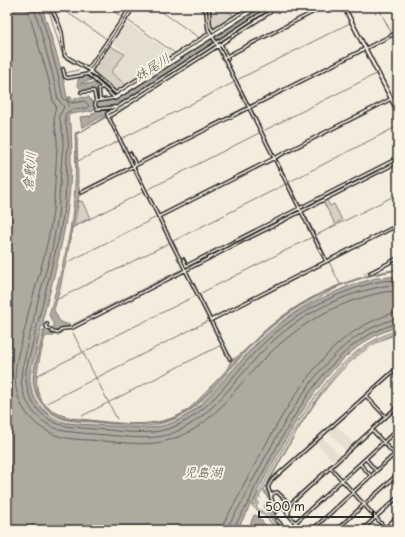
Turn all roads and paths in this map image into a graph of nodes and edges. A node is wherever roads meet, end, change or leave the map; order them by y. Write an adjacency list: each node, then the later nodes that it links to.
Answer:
1 (51, 7): 22 (street)
2 (131, 7): 22 (street)
3 (134, 7): 22 (street)
4 (201, 7): 12 (street)
5 (207, 7): 12 (street)
6 (250, 7): 12 (street)
7 (257, 7): 14 (main road)
8 (271, 7): 15 (street)
9 (278, 7): 16 (street)
10 (323, 7): 18 (street)
11 (344, 7): 17 (street)
12 (209, 23): 14 (street)
13 (398, 32): 17 (street)
14 (211, 35): 15 (street); 20 (main road); 20 (street)
15 (217, 44): 16 (street); 18 (street); 30 (street); 33 (street)
16 (221, 44): 18 (street)
17 (367, 48): 27 (street); 31 (street)
18 (226, 56): 19 (street); 31 (street)
19 (228, 59)
20 (165, 63): 22 (street); 26 (main road)
21 (66, 68): 23 (street)
22 (90, 70): 23 (street)
23 (88, 74): 24 (street)
24 (102, 87): 26 (street); 28 (street)
25 (81, 92): 29 (street)
26 (115, 98): 28 (street)
27 (392, 99): 32 (street); 35 (street)
28 (100, 100): 29 (street)
29 (96, 101): 30 (street)
30 (116, 107): 33 (street)
31 (248, 107): 35 (street); 38 (street)
32 (398, 112)
33 (108, 116): 38 (street)
34 (130, 152): 38 (street)
35 (275, 158): 40 (street); 41 (street)
36 (398, 158): 40 (street)
37 (398, 162): 40 (street)
38 (134, 165): 39 (street); 41 (street)
39 (81, 193)
40 (300, 209): 45 (street); 46 (street); 46 (street)
41 (159, 217): 46 (street)
42 (398, 225): 45 (street)
43 (398, 258): 47 (street)
44 (183, 259): 46 (street)
45 (327, 261): 48 (street)
46 (185, 268): 48 (street); 49 (street)
47 (370, 273)
48 (211, 320): 50 (street)
49 (47, 324)
50 (230, 360)
51 (398, 367): 52 (street)
52 (366, 396): 54 (street); 70 (street)
53 (398, 406): 54 (street)
54 (385, 416): 56 (street)
55 (398, 429): 57 (street)
56 (372, 430): 57 (street); 63 (street)
57 (383, 442): 59 (street); 61 (street)
58 (398, 452): 59 (street)
59 (395, 454): 60 (street); 64 (street)
60 (398, 458)
61 (365, 459): 62 (street); 64 (street)
62 (360, 464): 66 (street); 67 (street)
63 (330, 468): 67 (street); 71 (street)
64 (376, 471): 66 (street)
65 (398, 474): 72 (street)
66 (371, 476): 68 (street)
67 (342, 480): 68 (street); 77 (street)
68 (353, 492): 72 (street); 81 (street)
69 (398, 497): 74 (street)
70 (271, 498): 71 (street); 73 (street)
71 (289, 504): 77 (street)
72 (364, 505): 74 (street); 82 (street)
73 (276, 512)
74 (376, 517): 78 (street); 83 (street)
75 (398, 517): 78 (main road)
76 (277, 520): 79 (street)
77 (295, 523): 80 (street)
78 (385, 529)
79 (286, 530)
80 (302, 530)
81 (312, 530)
82 (336, 530)
83 (362, 530)

